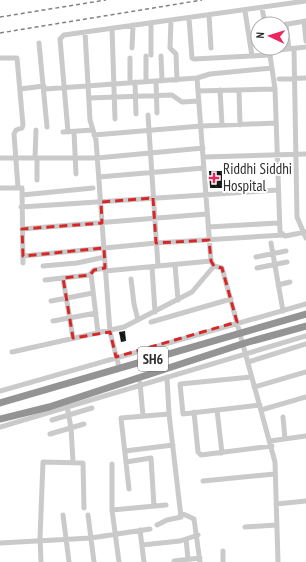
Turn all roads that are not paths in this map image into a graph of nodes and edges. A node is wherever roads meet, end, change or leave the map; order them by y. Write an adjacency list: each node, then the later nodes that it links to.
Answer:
1 (306, 1): 2 (street)
2 (262, 8): 3 (street); 5 (street)
3 (245, 10): 4 (street); 16 (street)
4 (209, 15): 6 (street); 20 (street)
5 (264, 16)
6 (188, 18): 7 (street); 23 (street)
7 (171, 20): 9 (street); 32 (street)
8 (305, 21): 10 (street); 14 (street)
9 (151, 23): 11 (street); 35 (street)
10 (290, 23)
11 (133, 25): 12 (street); 19 (street)
12 (112, 28): 13 (street); 36 (street)
13 (85, 32): 37 (street); 38 (street)
14 (306, 41)
15 (39, 43): 39 (street)
16 (250, 43)
17 (290, 43): 21 (street)
18 (306, 47): 21 (street)
19 (132, 48)
20 (211, 48)
21 (292, 49): 29 (street)
22 (161, 56): 33 (street)
23 (252, 56)
24 (271, 56): 27 (street)
25 (0, 58): 40 (street)
26 (130, 58): 34 (street)
27 (272, 68): 28 (street); 41 (street)
28 (197, 78): 32 (street); 44 (street)
29 (295, 78): 30 (street); 31 (street); 66 (street)
30 (306, 78)
31 (279, 79)
32 (177, 80): 33 (street)
33 (159, 81): 35 (street); 46 (street)
34 (133, 82): 35 (street); 36 (street); 45 (street)
35 (146, 82)
36 (114, 84): 37 (street); 47 (street)
37 (88, 85): 38 (street); 48 (street)
38 (64, 87): 39 (street); 61 (street)
39 (44, 88): 40 (street); 57 (street)
40 (20, 89): 69 (street)
41 (275, 89): 43 (street); 54 (street)
42 (220, 90): 43 (street); 44 (street); 55 (street)
43 (238, 90): 56 (street)
44 (198, 91): 49 (street)
45 (135, 96): 46 (street); 47 (street); 51 (street)
46 (157, 96): 49 (street); 50 (street)
47 (114, 97): 48 (street); 53 (street)
48 (89, 98): 62 (street)
49 (199, 101): 58 (street)
50 (157, 113)
51 (136, 114)
52 (148, 115): 60 (street)
53 (115, 119)
54 (276, 123): 56 (street); 65 (street)
55 (222, 125): 56 (street); 58 (street)
56 (240, 125)
57 (47, 126)
58 (201, 126): 60 (street); 63 (street)
59 (36, 130): 70 (street)
60 (149, 130): 62 (street); 64 (street)
61 (74, 132): 62 (street); 71 (street)
62 (94, 132): 72 (street)
63 (203, 148): 64 (street); 73 (street)
64 (151, 153): 72 (street); 75 (street)
65 (277, 154): 66 (street); 73 (street); 82 (street)
66 (296, 154): 67 (street); 94 (street)
67 (306, 154)
68 (0, 158): 69 (street)
69 (17, 158): 70 (street); 80 (street)
70 (36, 158): 71 (street); 78 (street)
71 (75, 158): 72 (street); 76 (street)
72 (97, 158): 77 (street)
73 (204, 158): 74 (street)
74 (204, 168): 75 (street); 83 (street)
75 (152, 171): 77 (street); 85 (street)
76 (76, 174)
77 (99, 177): 86 (street)
78 (37, 180)
79 (0, 188): 80 (street)
80 (18, 188): 84 (street)
81 (93, 188): 84 (street)
82 (278, 190): 83 (street); 91 (street)
83 (206, 194): 85 (street); 88 (street)
84 (22, 195): 87 (street)
85 (153, 198): 86 (street); 89 (street)
86 (100, 202): 87 (street); 90 (street)
87 (21, 207): 93 (street)
88 (207, 214): 89 (street); 92 (street)
89 (155, 217): 90 (street); 98 (street)
90 (102, 223): 93 (street); 99 (street)
91 (278, 223): 92 (street); 95 (street)
92 (208, 227): 96 (street)
93 (22, 229): 102 (street)
94 (305, 234): 95 (street)
95 (283, 235): 96 (street)
96 (209, 240): 98 (street); 107 (street)
97 (271, 243): 101 (street)
98 (156, 244): 99 (street); 111 (street)
99 (104, 248): 102 (street); 103 (street)
100 (286, 251): 101 (street)
101 (273, 253): 104 (street); 109 (street)
102 (23, 256): 106 (street)
103 (104, 257): 110 (street); 113 (street)
104 (256, 257)
105 (287, 262): 109 (street)
106 (23, 263)
107 (212, 264): 108 (street); 122 (street); 123 (street)
108 (175, 265): 111 (street); 123 (street)
109 (275, 265): 112 (street); 119 (street)
110 (43, 266)
111 (155, 267): 113 (street); 127 (street)
112 (257, 268)
113 (105, 270): 114 (street); 136 (street)
114 (91, 274): 115 (street); 120 (street)
115 (63, 278): 117 (street); 121 (street)
116 (131, 279): 131 (street)
117 (46, 280)
118 (290, 282): 119 (street)
119 (278, 285): 126 (street)
120 (93, 293): 121 (street); 128 (street)
121 (66, 298): 124 (street); 130 (street)
122 (230, 299): 133 (street); 134 (street)
123 (178, 300): 127 (street)
124 (51, 301)
125 (306, 304): 126 (street)
126 (283, 311): 134 (street)
127 (155, 312): 131 (street)
128 (96, 314): 130 (street); 137 (street)
129 (306, 314): 138 (highway, SH6)
130 (70, 318): 132 (street); 140 (street)
131 (138, 320): 136 (street)
132 (53, 321)
133 (150, 322)
134 (237, 322): 138 (street); 145 (street)
135 (306, 326): 141 (highway)
136 (110, 332): 137 (street); 145 (street)
137 (98, 333): 140 (street)
138 (240, 334): 141 (street); 147 (highway, SH6)
139 (306, 336): 144 (street)
140 (73, 338): 143 (street)
141 (243, 344): 144 (street); 150 (highway)
142 (306, 344): 146 (street)
143 (12, 352)
144 (245, 354): 146 (street); 151 (street)
145 (116, 357): 147 (street); 154 (street)
146 (248, 362): 149 (street)
147 (119, 367): 156 (highway, SH6)
148 (306, 372): 153 (street)
149 (251, 377): 153 (street); 161 (street)
150 (138, 378): 152 (street); 166 (highway)
151 (167, 378): 152 (street); 162 (street)
152 (141, 385): 157 (street); 164 (street)
153 (254, 387): 159 (street)
154 (0, 391)
155 (306, 397): 159 (street)
156 (0, 403)
157 (67, 406): 163 (street); 169 (street)
158 (92, 408): 163 (street)
159 (260, 408): 160 (street); 174 (street)
160 (217, 410): 161 (street); 178 (street)
161 (194, 412): 178 (street)
162 (169, 414): 164 (street); 175 (street)
163 (69, 415): 167 (street); 170 (street)
164 (143, 416): 177 (street)
165 (283, 417): 173 (street)
166 (0, 419)
167 (52, 420)
168 (84, 424): 170 (street)
169 (0, 427)
170 (71, 428): 171 (street); 180 (street)
171 (50, 434)
172 (306, 436): 173 (street)
173 (285, 439): 174 (street)
174 (271, 444): 178 (street); 183 (street)
175 (173, 445): 176 (street); 192 (street)
176 (150, 448): 177 (street); 179 (street)
177 (125, 451): 181 (street)
178 (222, 453)
179 (151, 458): 181 (street); 189 (street)
180 (74, 462): 190 (street); 205 (street)
181 (126, 462): 185 (street)
182 (112, 464): 191 (street)
183 (275, 474): 184 (street); 187 (street)
184 (203, 481)
185 (129, 489)
186 (306, 501): 187 (street)
187 (276, 504): 196 (street)
188 (166, 505): 189 (street)
189 (154, 506): 191 (street)
190 (84, 508)
191 (112, 510): 200 (street)
192 (180, 513): 195 (street); 201 (street)
193 (63, 515): 203 (street)
194 (88, 515): 202 (street)
195 (157, 525)
196 (276, 525): 197 (street); 218 (street)
197 (246, 527)
198 (150, 529): 199 (street)
199 (140, 530): 200 (street); 207 (street)
200 (115, 534): 202 (street); 215 (street)
201 (198, 536): 204 (street); 210 (street)
202 (92, 538): 203 (street); 214 (street)
203 (66, 539): 205 (street); 213 (street)
204 (186, 539): 207 (street); 209 (street)
205 (40, 542): 206 (street); 212 (street)
206 (0, 543)
207 (142, 544): 216 (street)
208 (223, 551): 217 (street)
209 (188, 559): 210 (street); 211 (street)
210 (200, 560)
211 (174, 561)
212 (42, 562)
213 (69, 562)
214 (94, 562)
215 (119, 562)
216 (144, 562)
217 (223, 562)
218 (278, 562)

